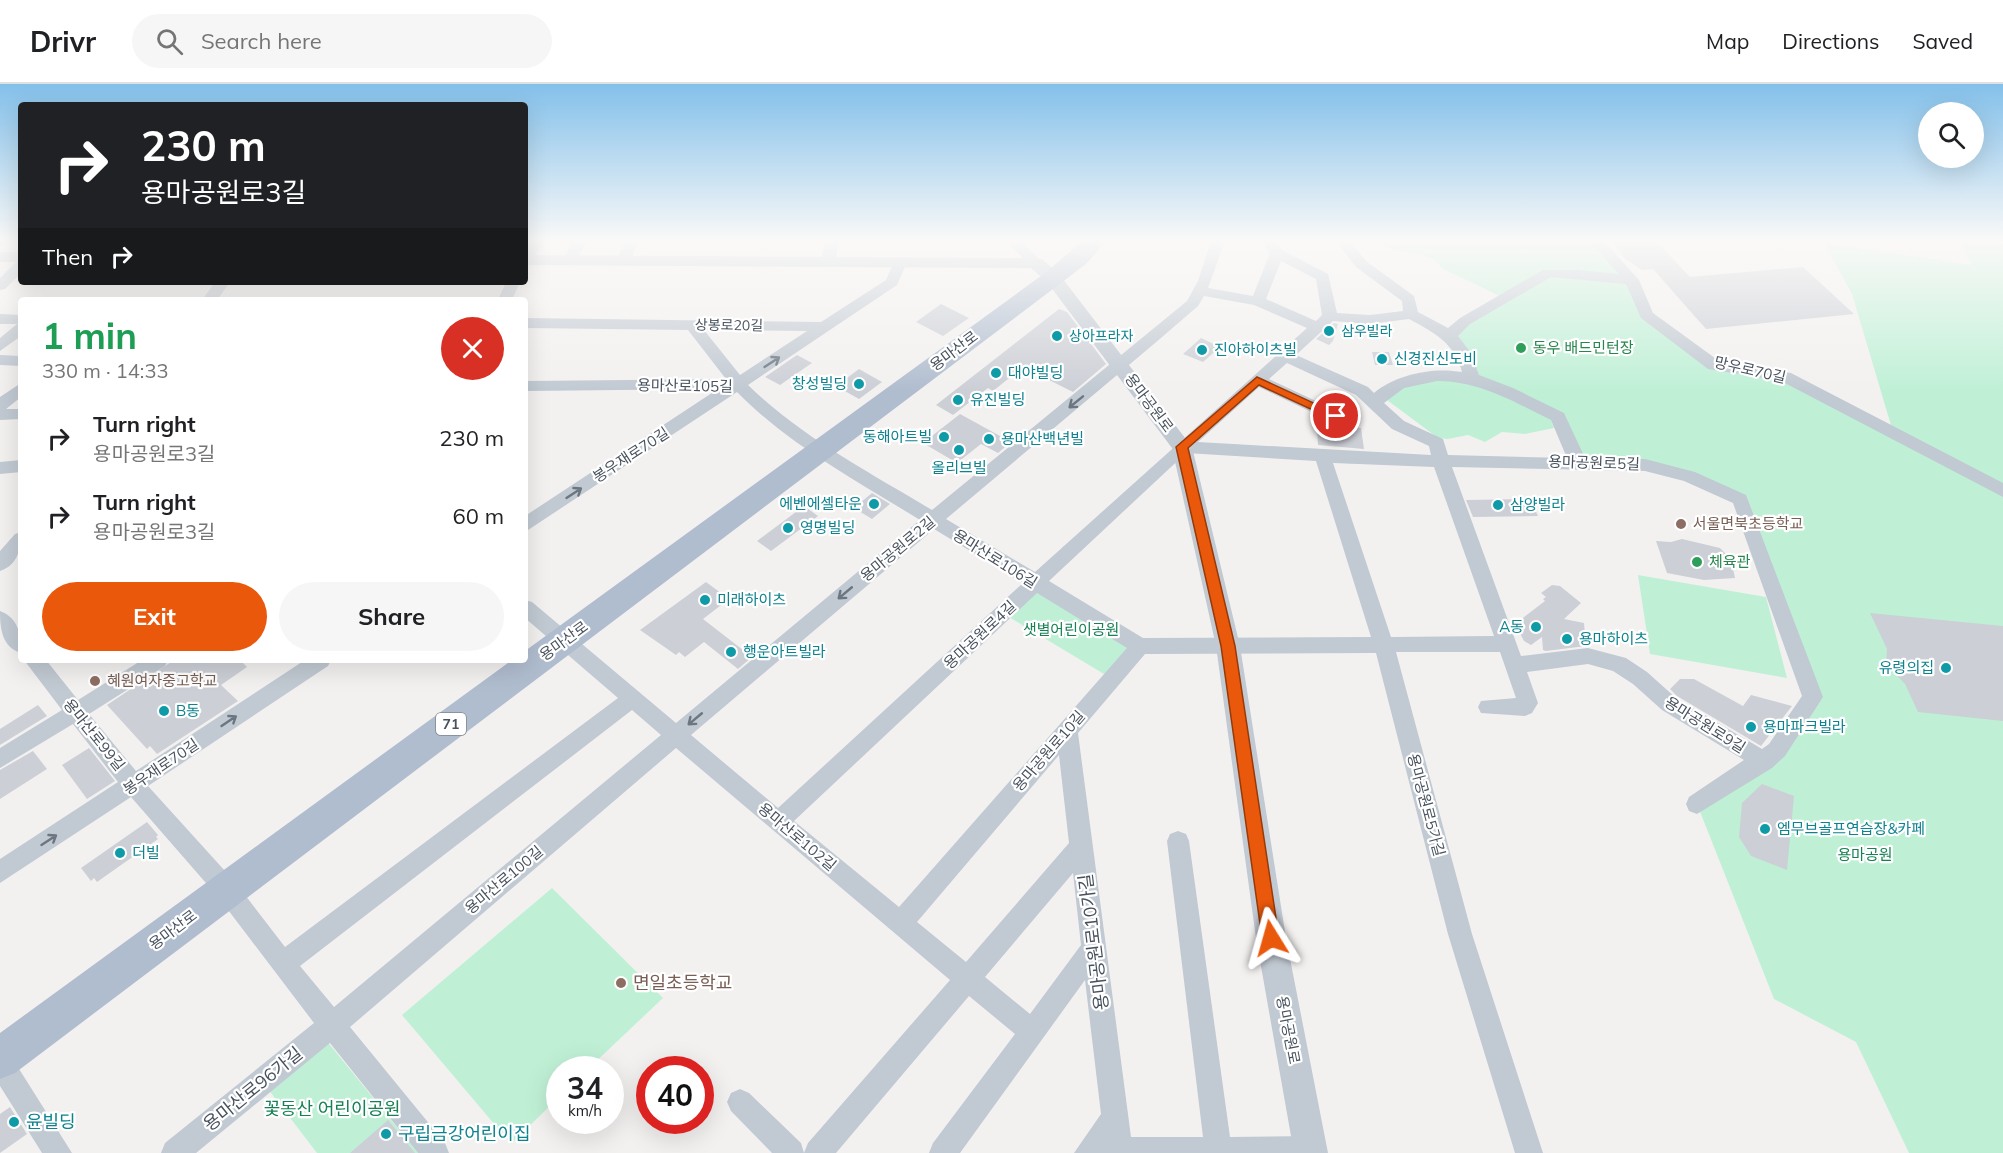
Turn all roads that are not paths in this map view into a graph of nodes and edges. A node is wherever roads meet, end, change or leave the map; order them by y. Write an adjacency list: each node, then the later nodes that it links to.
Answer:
1 (879, 291): 17 (street, 봉우재로70길)
2 (1019, 291): 37 (main road, 용마산로 / 71)
3 (1062, 291): 25 (street, 용마공원로)
4 (1199, 291): 10 (street); 25 (street, 용마공원로2길)
5 (1261, 291): 10 (street)
6 (1325, 291): 12 (street)
7 (1398, 291): 11 (street)
8 (1517, 291): 20 (street)
9 (1636, 291): 43 (street, 망우로70길)
10 (1258, 301): 18 (street)
11 (1411, 314): 12 (street); 20 (street)
12 (1330, 316): 18 (street, 용마공원로4길)
13 (0, 320): 14 (street)
14 (18, 320)
15 (528, 323): 16 (street, 상봉로20길)
16 (692, 325): 17 (street, 상봉로20길); 28 (street)
17 (825, 327): 28 (street, 봉우재로70길, one-way to 17)
18 (1317, 327): 22 (street, 용마공원로4길)
19 (18, 331): 21 (street)
20 (1450, 335): 26 (street)
21 (0, 346)
22 (1285, 356): 27 (street, 용마공원로4길); 31 (street)
23 (0, 360): 24 (street)
24 (18, 361)
25 (1122, 366): 36 (street, 용마공원로); 44 (street, 용마공원로2길, one-way to 44)
26 (1471, 376): 31 (street); 40 (street)
27 (1257, 380): 35 (street); 36 (street, 용마공원로4길)
28 (738, 384): 29 (street, 용마산로105길); 37 (street, 용마산로105길); 45 (street, 봉우재로70길, one-way to 28)
29 (528, 386)
30 (18, 391): 32 (street)
31 (1374, 403): 39 (street)
32 (0, 406)
33 (18, 414): 34 (street)
34 (0, 415)
35 (1345, 416)
36 (1182, 447): 38 (street, 용마공원로5길); 48 (street, 용마공원로4길); 55 (street, 용마공원로)
37 (821, 451): 44 (street, 용마산로106길); 51 (main road, 용마산로 / 71)
38 (1323, 457): 39 (street, 용마공원로5길); 56 (street, 용마공원로5가길)
39 (1441, 462): 40 (street, 용마공원로5길); 53 (street)
40 (1578, 462): 67 (street, 용마공원로5길)
41 (18, 466): 42 (street)
42 (0, 468)
43 (2003, 491)
44 (932, 520): 48 (street, 용마산로106길); 65 (street, 용마공원로2길, one-way to 65)
45 (528, 523)
46 (18, 543): 47 (street)
47 (0, 564)
48 (1035, 583): 54 (street, 용마산로106길); 70 (street, 용마공원로4길)
49 (528, 609): 51 (street, 용마산로102길)
50 (0, 619): 52 (street)
51 (565, 640): 61 (street, 용마산로102길); 74 (main road, 용마산로 / 71)
52 (18, 641)
53 (1506, 644): 56 (street); 60 (street)
54 (1140, 646): 55 (street); 64 (street, 용마공원로10길)
55 (1228, 646): 56 (street); 86 (street, 용마공원로)
56 (1384, 646): 94 (street, 용마공원로5가길)
57 (36, 663): 63 (street, 용마산로99길)
58 (153, 663): 63 (street)
59 (317, 663): 68 (street, 봉우재로70길, one-way to 59)
60 (1514, 665): 62 (street); 67 (street, 용마공원로9길)
61 (633, 698): 65 (street, 용마산로102길); 77 (street)
62 (1488, 707)
63 (76, 712): 66 (street); 68 (street, 용마산로99길)
64 (1067, 731): 72 (street, 용마공원로10가길); 75 (street, 용마공원로10길)
65 (676, 735): 70 (street, 용마산로102길); 79 (street, 용마산로100길)
66 (0, 759)
67 (1764, 761): 69 (street)
68 (134, 785): 73 (street, 봉우재로70길, one-way to 68); 74 (street, 용마산로99길)
69 (1697, 804)
70 (778, 822): 75 (street, 용마산로102길)
71 (1178, 841): 85 (street)
72 (1082, 845): 76 (street, 용마공원로10가길); 78 (street)
73 (0, 872)
74 (227, 890): 77 (street); 81 (main road, 용마산로 / 71)
75 (901, 923): 78 (street, 용마산로102길)
76 (1095, 946): 80 (street); 83 (street, 용마공원로10가길)
77 (283, 964): 79 (street)
78 (968, 978): 80 (street, 용마산로102길); 91 (street)
79 (332, 1024): 88 (street, 용마산로96가길); 89 (street)
80 (1032, 1032): 92 (street)
81 (0, 1060): 87 (street, 용마산로)
82 (740, 1102): 90 (street)
83 (1114, 1118): 84 (street, 용마공원로10가길); 93 (street)
84 (1118, 1152): 85 (street, 용마공원로)
85 (1219, 1152): 86 (street, 용마공원로)
86 (1311, 1152)
87 (58, 1153)
88 (175, 1153)
89 (435, 1153)
90 (791, 1153)
91 (818, 1153)
92 (943, 1153)
93 (1088, 1153)
94 (1529, 1153)

